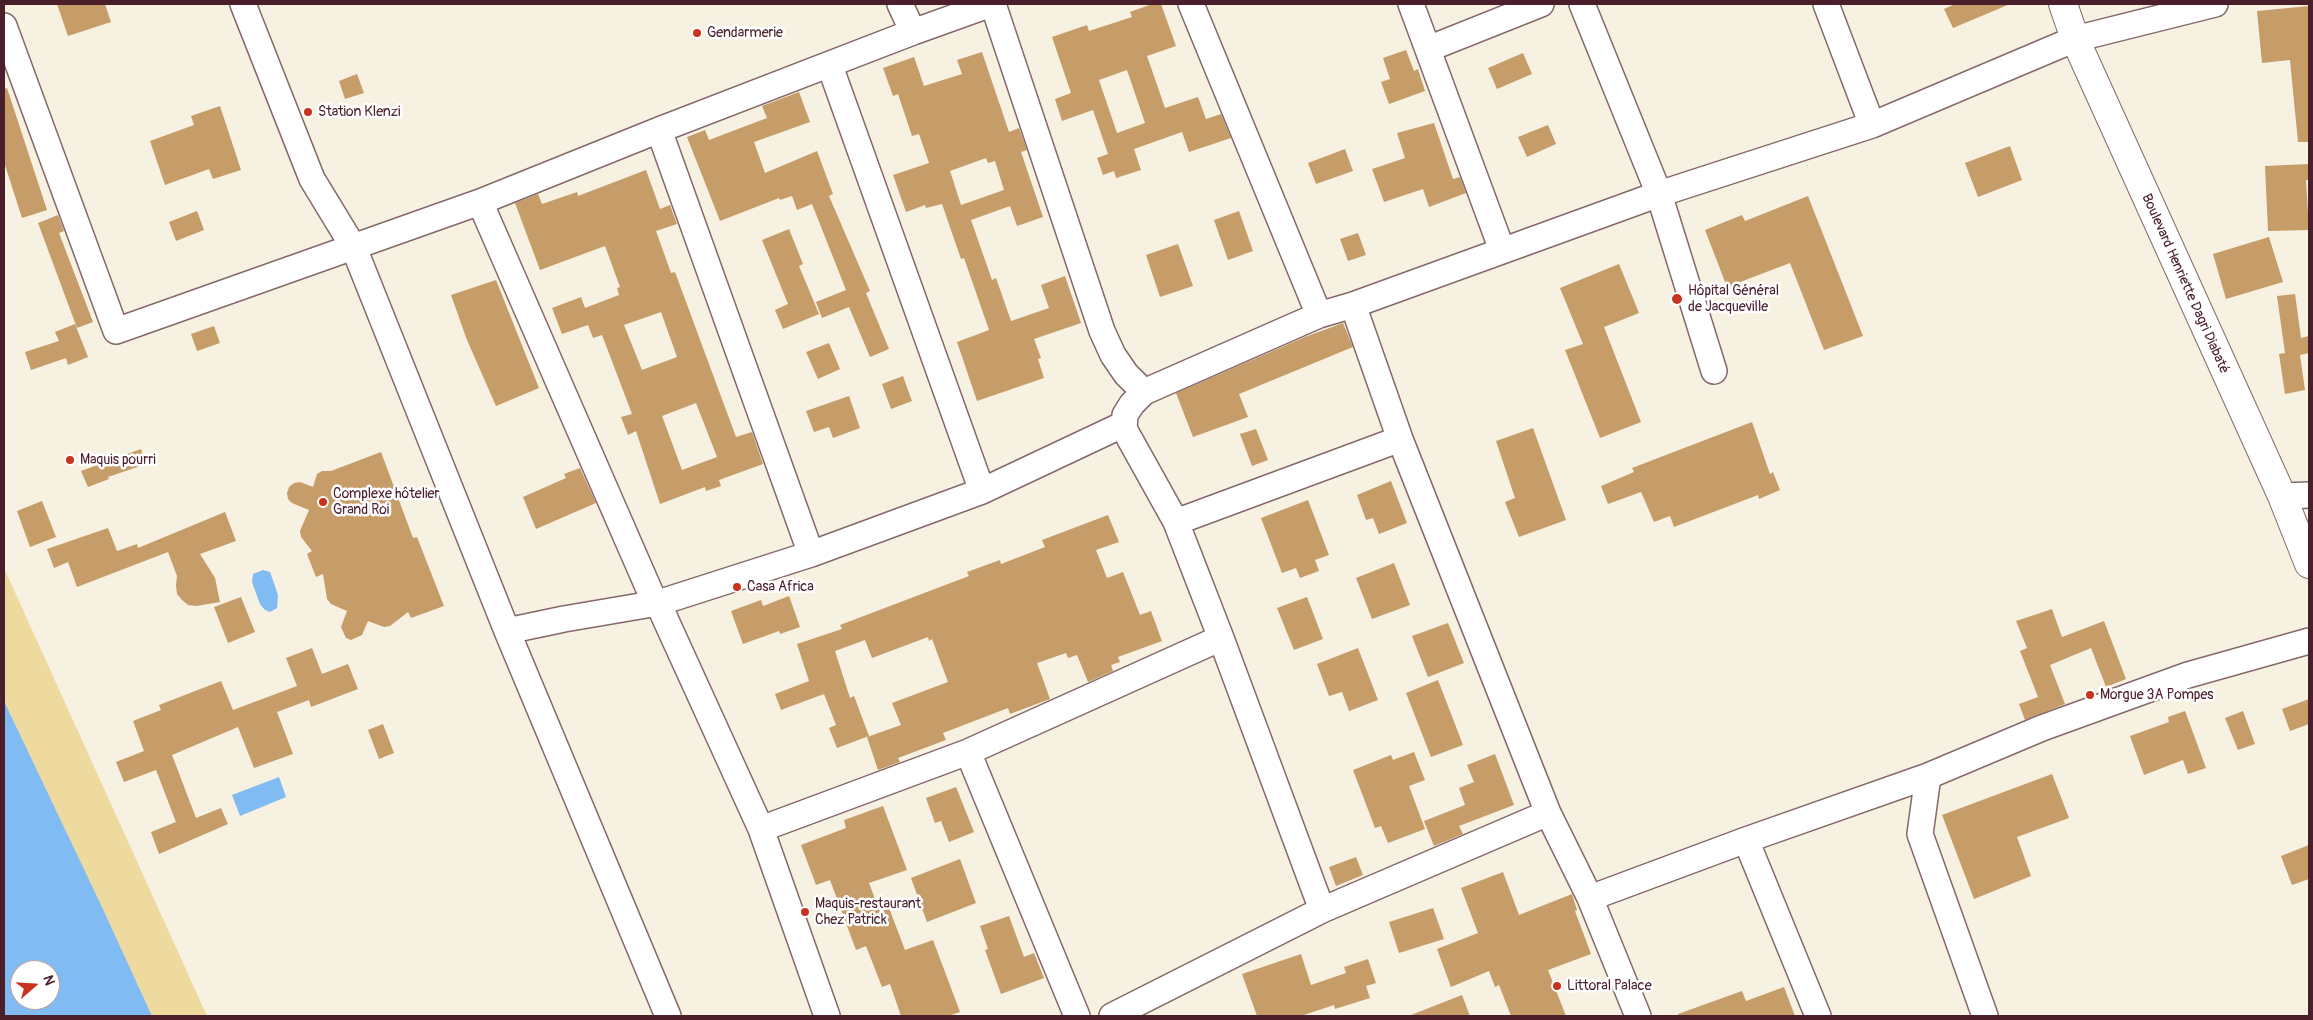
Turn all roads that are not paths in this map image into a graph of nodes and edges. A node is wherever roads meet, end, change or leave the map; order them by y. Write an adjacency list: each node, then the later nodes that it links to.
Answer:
1 (243, 4): 20 (street)
2 (900, 4): 12 (street)
3 (992, 4): 12 (street); 25 (street)
4 (1191, 4): 23 (street)
5 (1411, 4): 14 (street)
6 (1542, 4): 14 (street)
7 (1582, 4): 18 (street)
8 (1826, 4): 16 (street)
9 (2063, 4): 13 (main road, Boulevard Henriette Dagri Diabaté)
10 (2215, 4): 13 (street)
11 (4, 26): 20 (street)
12 (913, 32): 15 (street)
13 (2075, 39): 16 (street); 30 (main road, Boulevard Henriette Dagri Diabaté)
14 (1428, 49): 21 (street)
15 (830, 66): 17 (street); 28 (street)
16 (1872, 125): 18 (street)
17 (659, 130): 19 (street); 32 (street)
18 (1658, 194): 21 (street); 24 (street)
19 (480, 202): 20 (street); 34 (street)
20 (354, 248): 35 (street)
21 (1502, 250): 22 (street)
22 (1353, 304): 23 (street); 27 (street)
23 (1319, 315): 25 (street)
24 (1714, 371)
25 (1144, 392): 26 (street)
26 (1122, 425): 28 (street); 31 (street)
27 (1400, 439): 31 (street); 40 (street)
28 (982, 492): 32 (street)
29 (2309, 495): 30 (street)
30 (2282, 496): 33 (main road, Boulevard Henriette Dagri Diabaté)
31 (1176, 522): 36 (street)
32 (811, 554): 34 (street)
33 (2309, 564)
34 (657, 603): 35 (street); 41 (street)
35 (507, 631): 45 (street)
36 (1221, 638): 38 (street); 44 (street)
37 (2309, 641): 39 (street)
38 (968, 752): 41 (street); 47 (street)
39 (1928, 776): 42 (street); 51 (street)
40 (1548, 813): 43 (street); 44 (street)
41 (761, 829): 46 (street)
42 (1746, 840): 43 (street); 50 (street)
43 (1590, 898): 49 (street)
44 (1322, 910): 48 (street)
45 (668, 1016)
46 (827, 1016)
47 (1077, 1016)
48 (1112, 1016)
49 (1638, 1016)
50 (1818, 1016)
51 (1985, 1016)

